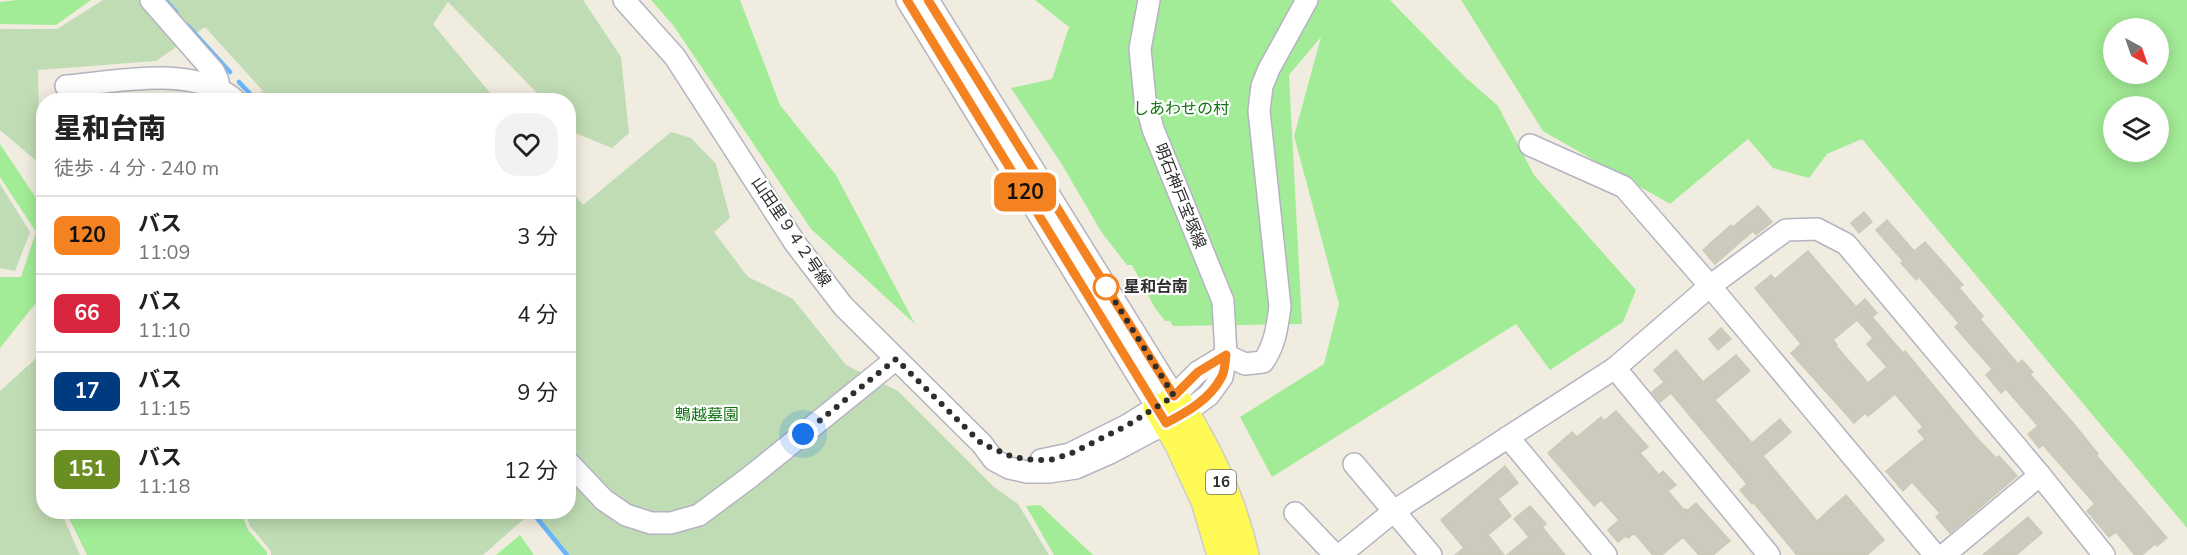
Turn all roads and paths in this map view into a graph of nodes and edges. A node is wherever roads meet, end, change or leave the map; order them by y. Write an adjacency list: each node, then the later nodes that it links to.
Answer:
1 (151, 0): 7 (street)
2 (624, 0): 15 (street, 山田里９４２号線)
3 (907, 0): 17 (street)
4 (928, 0): 17 (street)
5 (1149, 0): 14 (street, 明石神戸宝塚線)
6 (1307, 0): 14 (street)
7 (184, 37): 8 (street); 11 (street)
8 (168, 78): 9 (street); 10 (street)
9 (66, 86)
10 (223, 93)
11 (226, 93)
12 (1530, 145): 13 (street)
13 (1710, 286): 16 (street); 21 (street); 31 (street)
14 (1226, 355): 17 (street, 明石神戸宝塚線)
15 (896, 359): 17 (street, 山田里９４２号線); 20 (street)
16 (1615, 368): 18 (street); 30 (street)
17 (1170, 410): 24 (main road, 16); 25 (main road, 16)
18 (1508, 437): 22 (street); 29 (street)
19 (1354, 464): 22 (street)
20 (576, 470)
21 (2040, 475): 32 (street); 33 (street)
22 (1394, 511): 27 (street); 28 (street)
23 (1294, 513): 26 (street)
24 (1221, 555)
25 (1245, 555)
26 (1335, 555)
27 (1340, 555)
28 (1431, 555)
29 (1606, 555)
30 (1769, 555)
31 (1935, 555)
32 (1944, 555)
33 (2104, 555)

